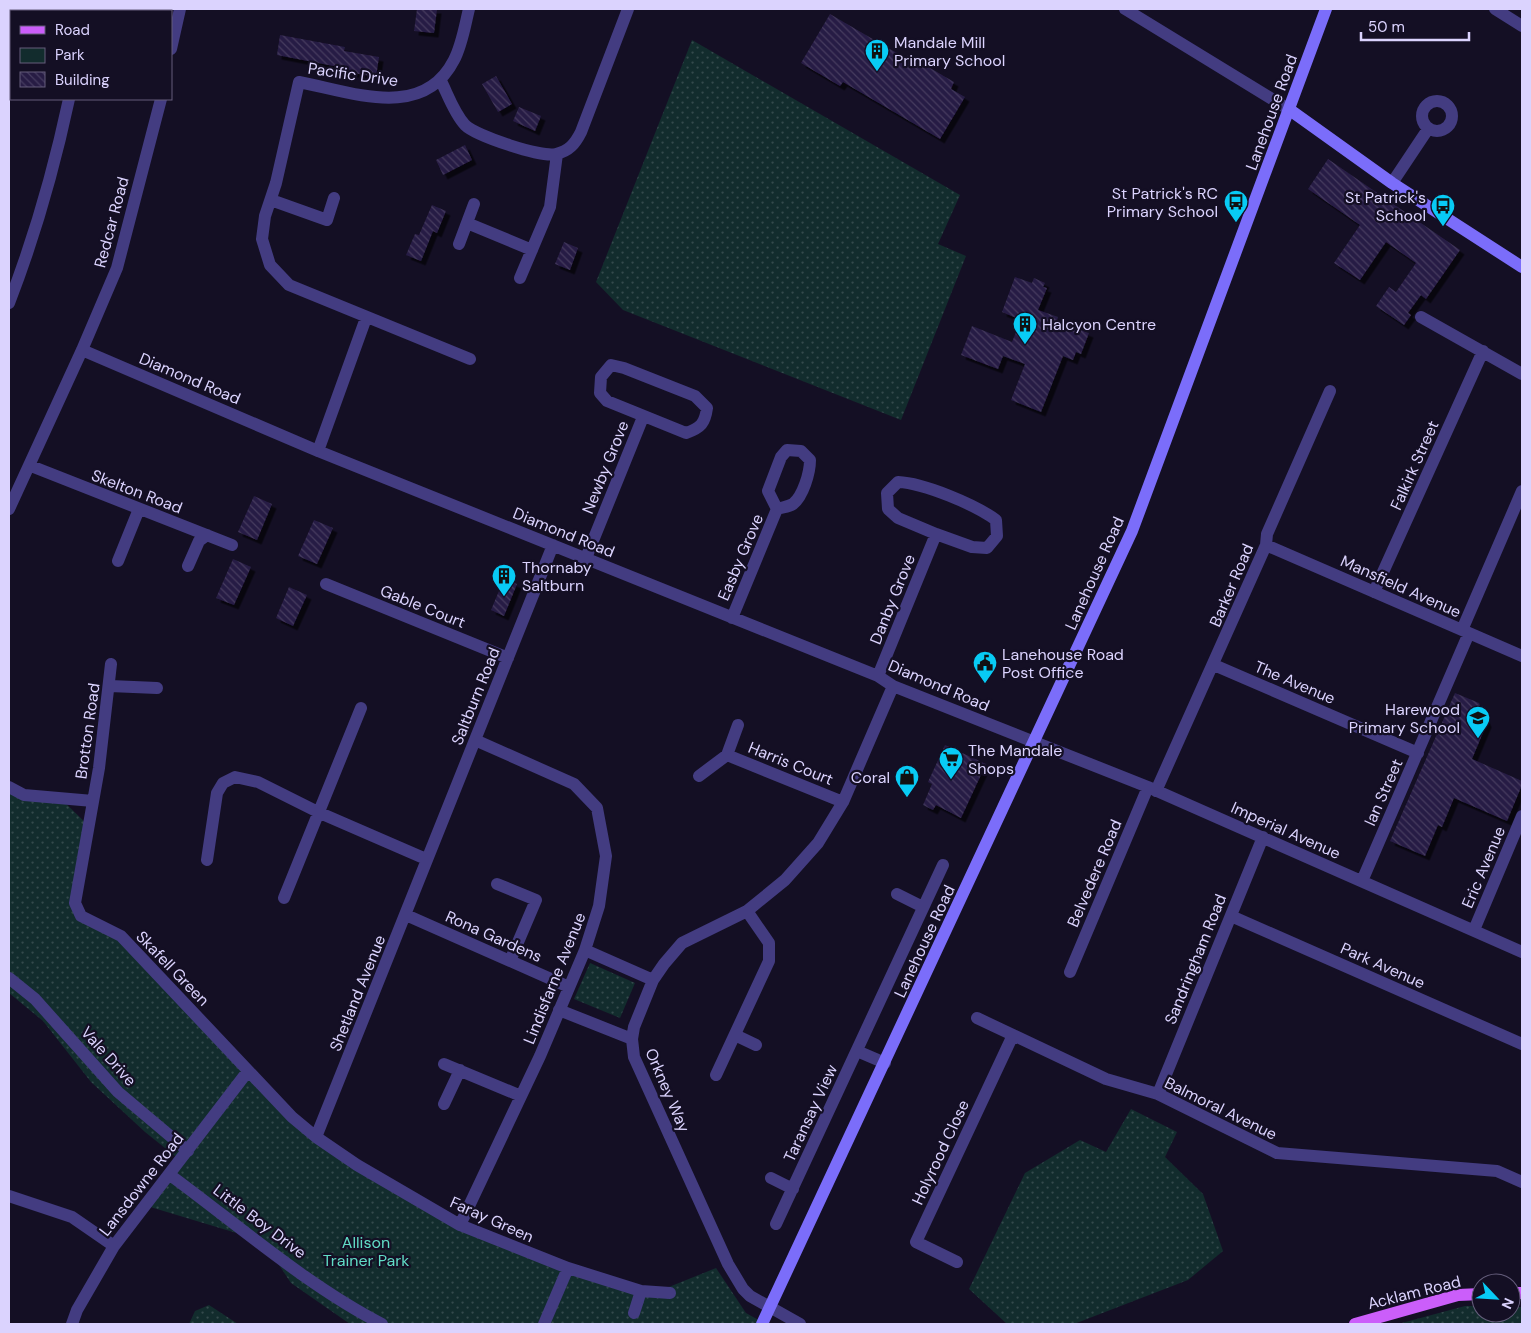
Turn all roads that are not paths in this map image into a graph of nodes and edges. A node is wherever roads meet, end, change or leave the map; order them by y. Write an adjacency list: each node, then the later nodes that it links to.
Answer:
1 (180, 9): 8 (street)
2 (469, 9): 9 (street, Pacific Drive)
3 (628, 9): 14 (street)
4 (1125, 9): 12 (street)
5 (1326, 9): 12 (street, Lanehouse Road)
6 (1495, 9): 7 (street)
7 (1522, 26)
8 (172, 45)
9 (441, 80): 14 (street); 17 (street, Pacific Drive)
10 (69, 100): 24 (street)
11 (161, 100): 27 (street, Redcar Road)
12 (1290, 110): 15 (street); 62 (street, Lanehouse Road)
13 (1428, 129): 15 (street)
14 (557, 154): 21 (street)
15 (1392, 183): 22 (street)
16 (334, 198): 17 (street)
17 (271, 200): 26 (street, Pacific Drive)
18 (474, 204): 19 (street)
19 (467, 223): 20 (street); 21 (street)
20 (459, 244)
21 (532, 250): 23 (street)
22 (1522, 267)
23 (520, 278)
24 (9, 303)
25 (1422, 317): 28 (street)
26 (366, 318): 29 (street, Pacific Drive); 33 (street)
27 (82, 350): 33 (street, Diamond Road); 34 (street, Redcar Road)
28 (1483, 352): 30 (street); 48 (street, Falkirk Street)
29 (470, 359)
30 (1522, 374)
31 (1330, 391): 43 (street, Barker Road)
32 (644, 417): 32 (street, Newby Grove); 44 (street, Newby Grove)
33 (318, 451): 42 (street, Diamond Road)
34 (30, 466): 37 (street, Redcar Road); 38 (street, Skelton Road)
35 (1522, 491): 50 (street, Ian Street)
36 (777, 508): 36 (street, Easby Grove); 49 (street, Easby Grove)
37 (9, 509)
38 (139, 509): 40 (street, Skelton Road); 45 (street)
39 (936, 534): 39 (street); 55 (street, Danby Grove)
40 (208, 535): 41 (street, Skelton Road); 46 (street)
41 (232, 545)
42 (554, 545): 44 (street, Diamond Road); 52 (street, Saltburn Road)
43 (1266, 545): 48 (street, Mansfield Avenue); 54 (street, Barker Road)
44 (586, 558): 49 (street, Diamond Road)
45 (118, 561)
46 (188, 566)
47 (326, 584): 52 (street, Gable Court)
48 (1374, 592): 50 (street, Mansfield Avenue)
49 (732, 618): 55 (street, Diamond Road)
50 (1465, 632): 51 (street, Mansfield Avenue); 63 (street, Ian Street)
51 (1522, 656)
52 (508, 658): 61 (street, Saltburn Road)
53 (111, 664): 56 (street, Brotton Road)
54 (1214, 665): 63 (street, The Avenue); 67 (street, Barker Road)
55 (878, 676): 57 (street, Diamond Road)
56 (110, 686): 58 (street); 68 (street, Brotton Road)
57 (893, 686): 62 (street, Diamond Road); 69 (street, Orkney Way)
58 (157, 688)
59 (361, 708): 70 (street)
60 (738, 725): 64 (street, Harris Court)
61 (475, 740): 73 (street, Saltburn Road); 85 (street, Lindisfarne Avenue)
62 (1035, 741): 67 (street, Imperial Avenue); 100 (street, Lanehouse Road)
63 (1418, 753): 76 (street, Ian Street)
64 (727, 754): 65 (street, Harris Court); 69 (street, Harris Court)
65 (699, 776)
66 (9, 787): 68 (street)
67 (1152, 789): 72 (street, Imperial Avenue); 88 (street, Belvedere Road)
68 (93, 801): 103 (street, Skafell Green)
69 (843, 802): 81 (street, Orkney Way)
70 (320, 813): 73 (street); 74 (street); 79 (street)
71 (1522, 816): 84 (street, Eric Avenue)
72 (1263, 837): 76 (street, Imperial Avenue); 83 (street, Sandringham Road)
73 (426, 859): 82 (street, Shetland Avenue)
74 (207, 860)
75 (943, 865): 80 (street, Taransay View)
76 (1362, 881): 84 (street, Imperial Avenue)
77 (497, 884): 87 (street)
78 (897, 894): 80 (street)
79 (284, 898)
80 (924, 907): 99 (street, Taransay View)
81 (747, 911): 90 (street, Orkney Way); 94 (street)
82 (406, 915): 87 (street, Rona Gardens); 108 (street, Shetland Avenue)
83 (1231, 916): 97 (street, Park Avenue); 105 (street, Sandringham Road)
84 (1474, 930): 86 (street, Imperial Avenue)
85 (585, 950): 90 (street); 91 (street, Lindisfarne Avenue)
86 (1522, 952)
87 (510, 961): 91 (street, Rona Gardens)
88 (1070, 972)
89 (9, 978): 109 (street, Vale Drive)
90 (653, 980): 96 (street, Orkney Way)
91 (569, 987): 92 (street, Lindisfarne Avenue)
92 (560, 1010): 96 (street); 106 (street, Lindisfarne Avenue)
93 (977, 1018): 95 (street, Balmoral Avenue)
94 (735, 1035): 98 (street); 104 (street)
95 (1013, 1035): 105 (street, Balmoral Avenue); 118 (street, Holyrood Close)
96 (632, 1039): 123 (street, Orkney Way)
97 (1522, 1044)
98 (756, 1045)
99 (857, 1051): 100 (street); 113 (street, Taransay View)
100 (885, 1063): 123 (street, Lanehouse Road)
101 (444, 1064): 102 (street)
102 (460, 1070): 106 (street); 107 (street)
103 (248, 1071): 108 (street, Skafell Green); 109 (street, Lansdowne Road)
104 (716, 1075)
105 (1158, 1094): 112 (street, Balmoral Avenue)
106 (520, 1096): 116 (street, Lindisfarne Avenue)
107 (444, 1104)
108 (316, 1137): 116 (street, Faray Green)
109 (188, 1152): 110 (street, Lansdowne Road)
110 (170, 1175): 117 (street, Lansdowne Road); 126 (street, Little Boy Drive)
111 (771, 1178): 113 (street, Taransay View)
112 (1522, 1182)
113 (793, 1189): 115 (street, Taransay View)
114 (9, 1196): 117 (street)
115 (776, 1224)
116 (460, 1225): 119 (street, Faray Green)
117 (114, 1246): 125 (street, Lansdowne Road)
118 (957, 1262)
119 (568, 1268): 120 (street, Faray Green); 127 (street)
120 (641, 1291): 121 (street, Faray Green); 124 (street)
121 (670, 1294)
122 (1471, 1294): 130 (main road, Acklam Road)
123 (770, 1306): 128 (street, Lanehouse Road); 129 (street, Orkney Way)
124 (634, 1313)
125 (72, 1324)
126 (382, 1324)
127 (544, 1324)
128 (762, 1324)
129 (800, 1324)
130 (1355, 1324)

